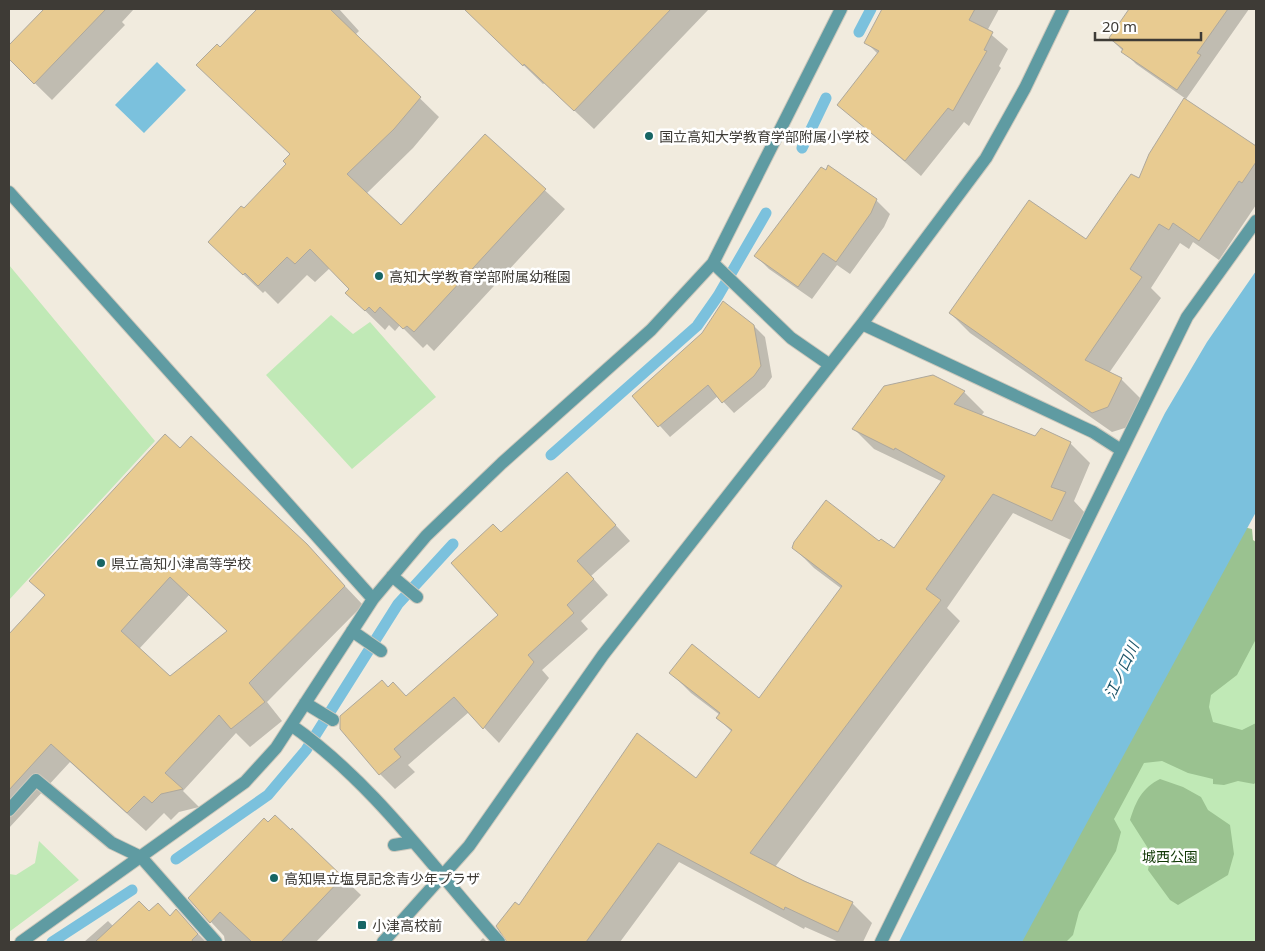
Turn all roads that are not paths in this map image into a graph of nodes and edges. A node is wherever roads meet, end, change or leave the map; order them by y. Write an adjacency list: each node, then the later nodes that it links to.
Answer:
1 (841, 9): 5 (street)
2 (1063, 9): 6 (street)
3 (9, 192): 11 (street)
4 (1256, 221): 8 (street)
5 (712, 263): 7 (street); 9 (street)
6 (862, 324): 7 (street); 8 (street)
7 (830, 366): 21 (street)
8 (1121, 450): 26 (street)
9 (392, 576): 10 (street); 11 (street)
10 (417, 597)
11 (373, 598): 12 (street)
12 (352, 631): 13 (street); 14 (street)
13 (381, 652)
14 (305, 703): 15 (street); 16 (street)
15 (333, 720)
16 (291, 726): 18 (street); 20 (street)
17 (9, 810): 20 (street)
18 (412, 842): 19 (street); 21 (street)
19 (394, 845)
20 (141, 857): 22 (street); 23 (street)
21 (442, 876): 24 (street); 25 (street)
22 (21, 942)
23 (216, 942)
24 (383, 942)
25 (499, 942)
26 (881, 942)

